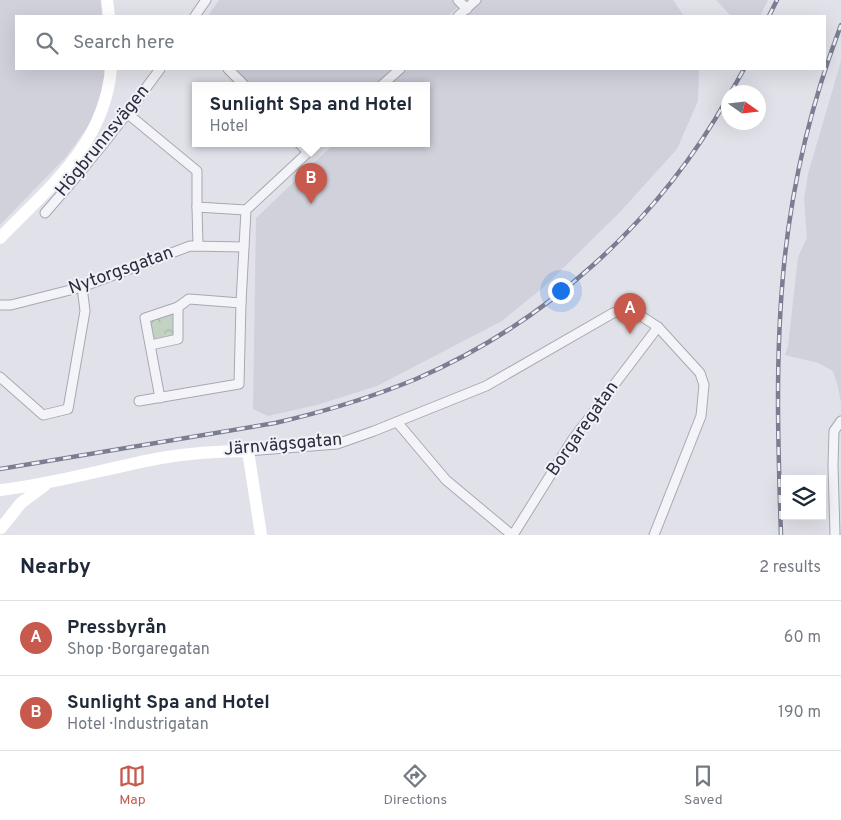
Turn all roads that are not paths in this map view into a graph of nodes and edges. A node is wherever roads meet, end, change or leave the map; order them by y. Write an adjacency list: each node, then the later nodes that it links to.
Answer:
1 (107, 0): 6 (main road)
2 (206, 0): 7 (street)
3 (458, 0): 5 (street)
4 (476, 0): 5 (street)
5 (467, 8): 8 (street)
6 (109, 15)
7 (196, 15)
8 (459, 15)
9 (111, 70): 22 (main road)
10 (159, 70): 15 (street, Högbrunnsvägen)
11 (229, 70): 13 (street)
12 (399, 70): 14 (street)
13 (241, 82)
14 (385, 82)
15 (128, 114): 19 (street); 21 (street, Högbrunnsvägen)
16 (303, 147): 18 (street)
17 (314, 147): 18 (street)
18 (308, 152): 20 (street)
19 (198, 207): 20 (street); 23 (street)
20 (246, 210): 24 (street)
21 (45, 213)
22 (0, 238)
23 (198, 246): 24 (street, Nytorgsgatan); 25 (street, Nytorgsgatan)
24 (244, 247): 26 (street)
25 (82, 288): 27 (street, Nytorgsgatan); 31 (street)
26 (241, 303): 28 (street); 32 (street)
27 (0, 305)
28 (178, 307): 30 (street); 30 (street)
29 (658, 327): 35 (street, Järnvägsgatan); 45 (street, Borgaregatan); 46 (street)
30 (151, 345): 32 (street)
31 (0, 377)
32 (160, 398): 33 (street)
33 (139, 401)
34 (841, 421): 37 (street)
35 (397, 422): 36 (street, Järnvägsgatan); 45 (street)
36 (248, 451): 38 (main road, Järnvägsgatan); 44 (main road)
37 (837, 465): 47 (street)
38 (47, 484): 39 (main road, Järnvägsgatan); 43 (main road, Järnvägsgatan)
39 (20, 488): 40 (main road); 41 (main road, Järnvägsgatan)
40 (0, 490)
41 (0, 500)
42 (0, 512): 43 (main road)
43 (1, 529)
44 (261, 535)
45 (513, 535)
46 (654, 535)
47 (835, 535)

